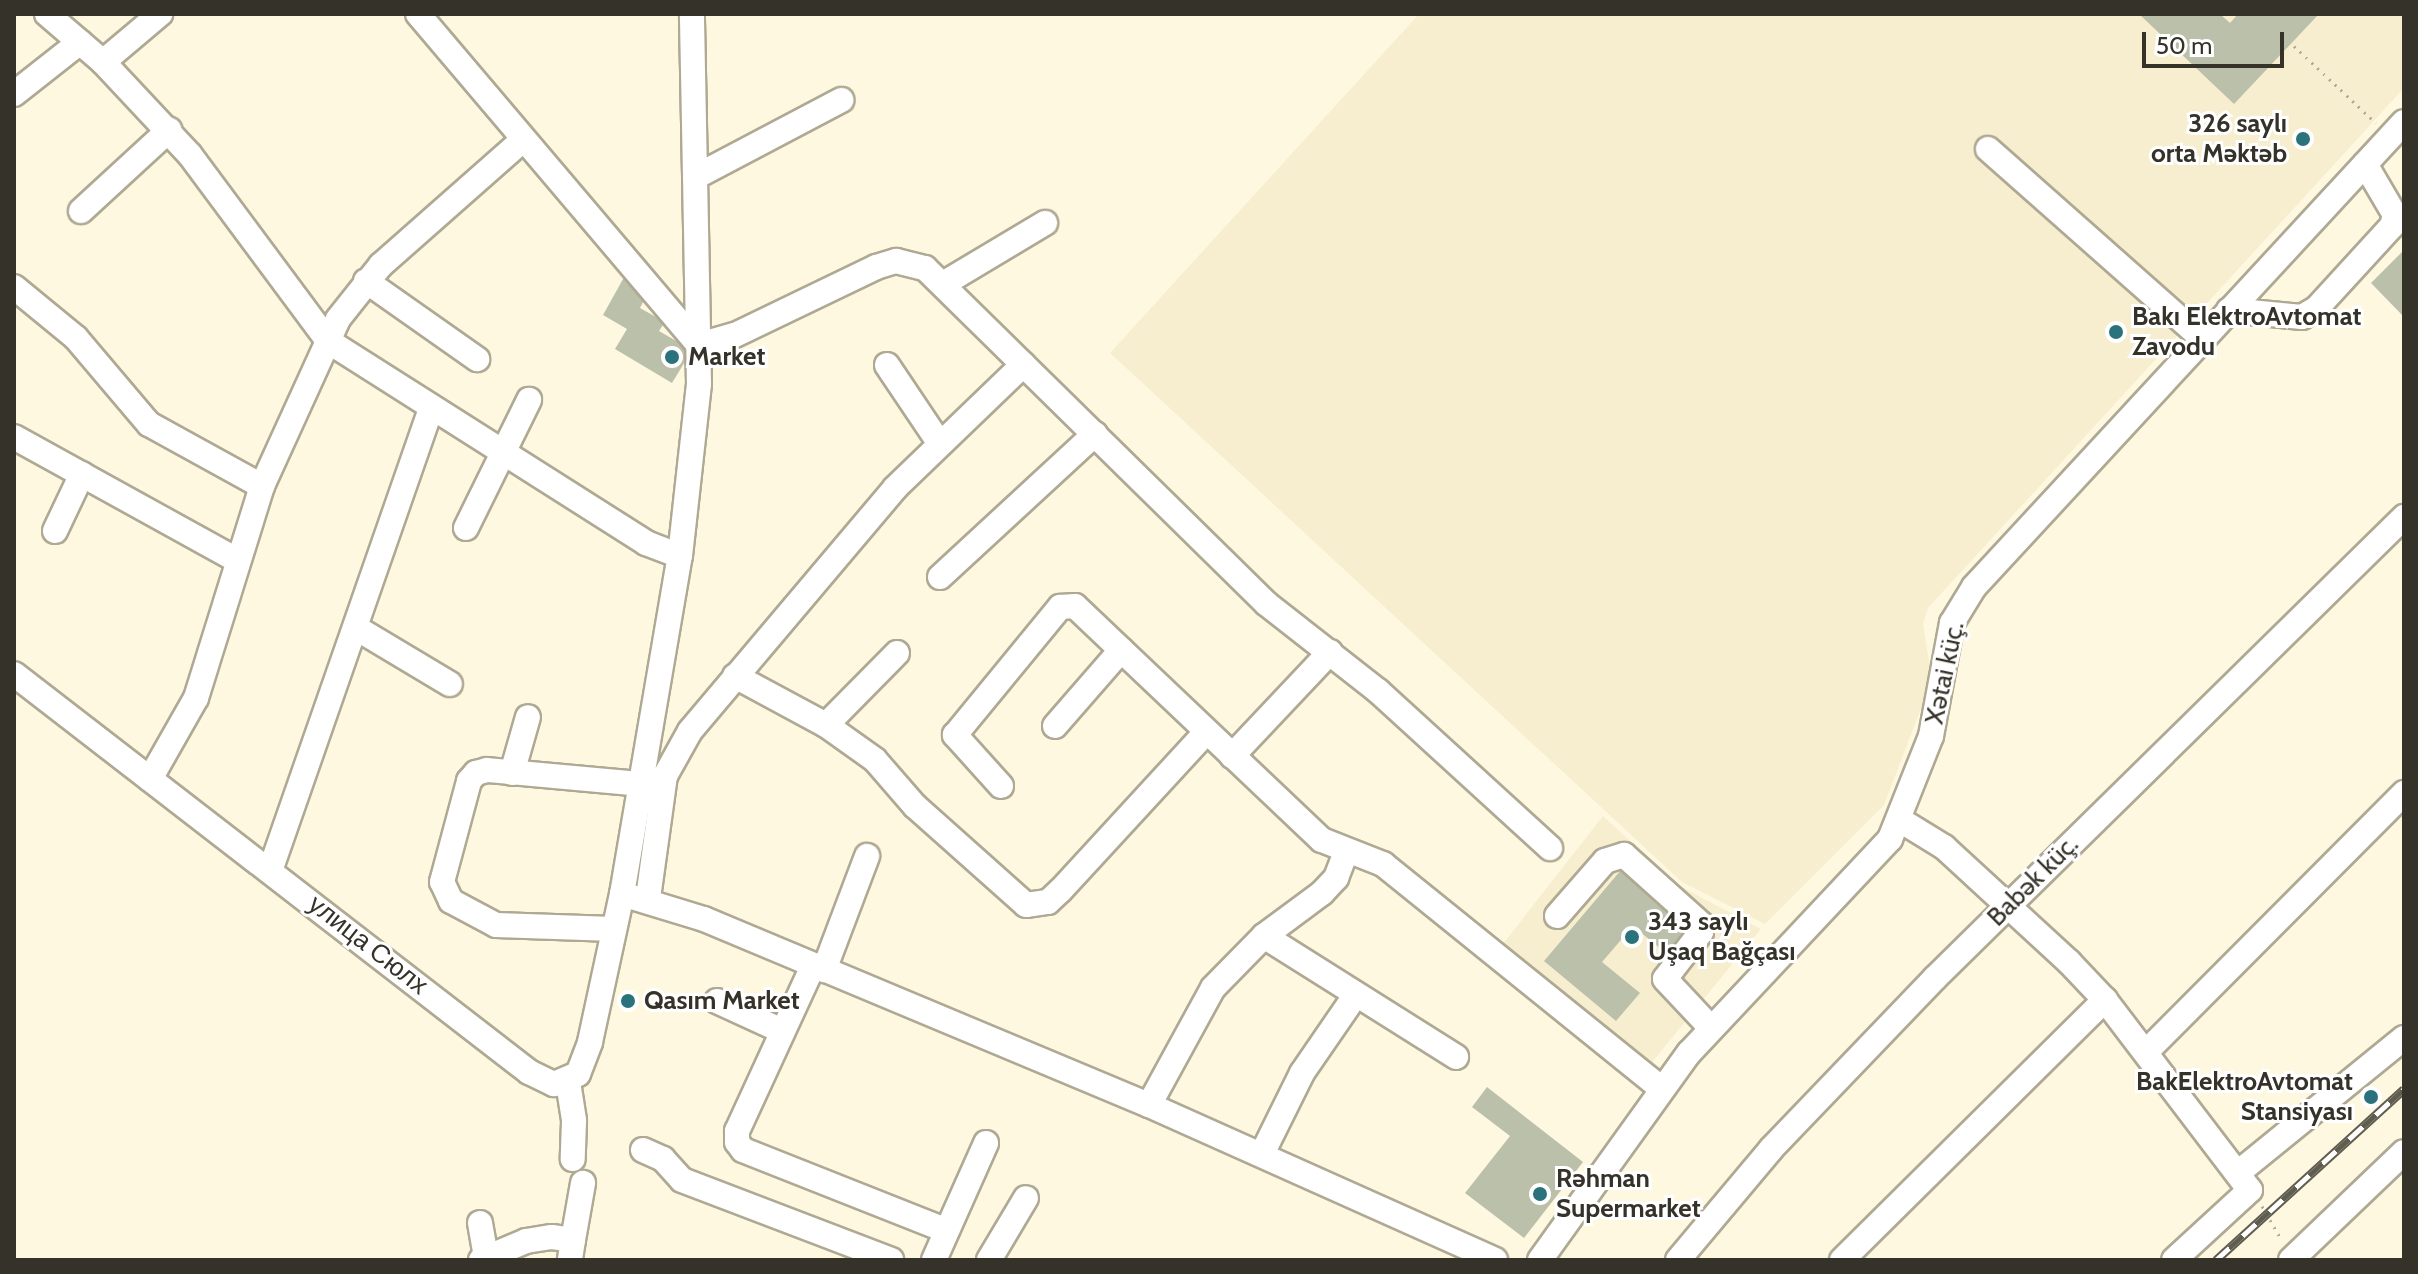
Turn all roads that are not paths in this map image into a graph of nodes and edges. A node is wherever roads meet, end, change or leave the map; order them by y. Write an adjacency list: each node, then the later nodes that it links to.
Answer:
1 (47, 14): 5 (street)
2 (160, 14): 6 (street)
3 (418, 14): 11 (street)
4 (692, 14): 14 (street)
5 (80, 42): 6 (street); 7 (street)
6 (103, 62): 10 (street)
7 (14, 94)
8 (841, 100): 14 (street)
9 (2397, 129): 13 (street, Xətai küç.)
10 (169, 130): 15 (street); 22 (street)
11 (523, 140): 17 (street); 23 (street)
12 (1988, 149): 21 (street)
13 (2365, 164): 20 (street, Xətai küç.); 20 (street)
14 (699, 175): 23 (street)
15 (81, 211)
16 (1045, 223): 18 (street)
17 (366, 281): 22 (street); 24 (street)
18 (943, 284): 23 (street); 26 (street)
19 (14, 287): 34 (street)
20 (2229, 310): 21 (street, Xətai küç.)
21 (2203, 339): 58 (street, Xətai küç.)
22 (328, 341): 28 (street); 34 (street)
23 (699, 345): 38 (street)
24 (477, 359)
25 (887, 365): 31 (street)
26 (1023, 365): 29 (street); 31 (street)
27 (529, 400): 32 (street)
28 (431, 408): 32 (street); 41 (street)
29 (1095, 434): 40 (street); 43 (street)
30 (14, 437): 33 (street)
31 (940, 444): 46 (street)
32 (501, 452): 36 (street); 38 (street)
33 (82, 474): 37 (street); 39 (street)
34 (262, 486): 39 (street)
35 (2404, 517): 65 (street, Babək küç.)
36 (466, 528)
37 (55, 531)
38 (680, 556): 55 (street)
39 (237, 560): 54 (street)
40 (940, 577)
41 (358, 629): 47 (street); 62 (street)
42 (1121, 650): 50 (street); 51 (street); 56 (street)
43 (1330, 652): 52 (street); 59 (street)
44 (897, 653): 49 (street)
45 (14, 674): 54 (street, улица Сюлх)
46 (735, 676): 49 (street); 64 (street)
47 (450, 684)
48 (528, 717): 53 (street)
49 (826, 725): 51 (street)
50 (1055, 726)
51 (1206, 732): 52 (street)
52 (1232, 756): 60 (street)
53 (512, 773): 55 (street); 67 (street)
54 (150, 779): 62 (street, улица Сюлх)
55 (641, 784): 63 (street)
56 (1001, 786)
57 (2404, 793): 76 (street)
58 (1900, 820): 65 (street); 73 (street, Xətai küç.)
59 (1550, 848)
60 (1346, 852): 68 (street); 79 (street)
61 (867, 856): 69 (street)
62 (271, 868): 78 (street, улица Сюлх)
63 (622, 894): 64 (street); 67 (street)
64 (648, 898): 69 (street)
65 (2008, 905): 71 (street); 99 (street, Babək küç.)
66 (1557, 916): 73 (street)
67 (614, 929): 78 (street)
68 (1264, 936): 70 (street); 80 (street)
69 (819, 968): 74 (street); 80 (street)
70 (1355, 996): 77 (street); 84 (street)
71 (2105, 1000): 76 (street); 100 (street)
72 (717, 1001): 74 (street)
73 (1711, 1028): 79 (street, Xətai küç.)
74 (782, 1031): 90 (street)
75 (2404, 1038): 86 (street)
76 (2146, 1052): 86 (street)
77 (1456, 1057)
78 (568, 1082): 85 (street)
79 (1661, 1088): 93 (street, Xətai küç.)
80 (1149, 1105): 84 (street)
81 (986, 1143): 90 (street)
82 (643, 1150): 95 (street)
83 (2404, 1152): 92 (street)
84 (1262, 1154): 98 (street)
85 (573, 1159)
86 (2245, 1181): 101 (street)
87 (583, 1183): 91 (street)
88 (1026, 1198): 97 (street)
89 (480, 1223): 94 (street)
90 (945, 1230): 96 (street)
91 (572, 1250): 94 (street)
92 (2288, 1254)
93 (1549, 1257)
94 (483, 1259)
95 (891, 1260)
96 (934, 1260)
97 (989, 1260)
98 (1495, 1260)
99 (1678, 1260)
100 (1842, 1260)
101 (2174, 1260)

